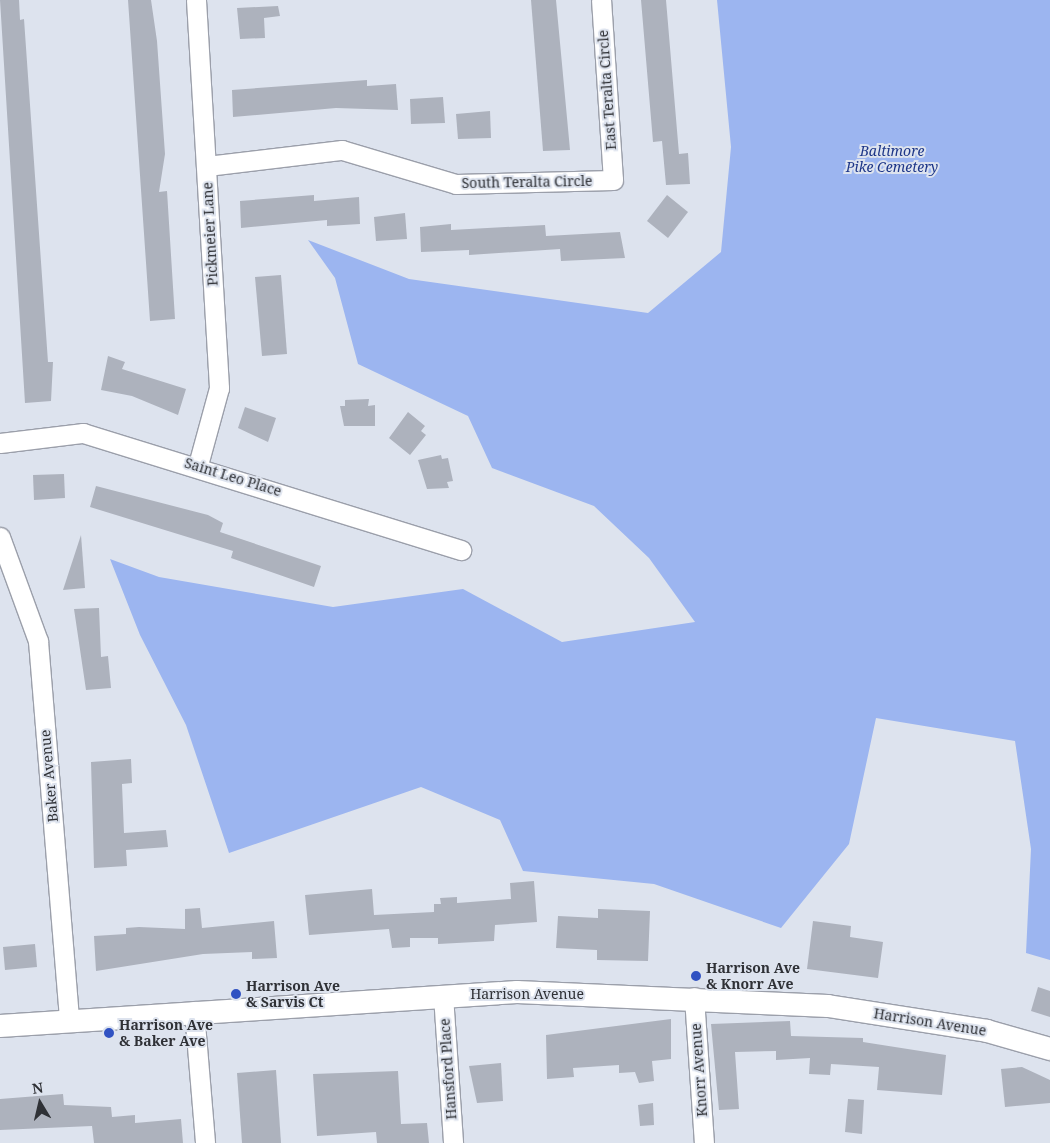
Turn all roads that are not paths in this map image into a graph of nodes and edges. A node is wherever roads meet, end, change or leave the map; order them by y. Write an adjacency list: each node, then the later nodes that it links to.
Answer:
1 (196, 0): 3 (street, Pickmeier Lane)
2 (601, 0): 4 (street, East Teralta Circle)
3 (207, 166): 4 (street, South Teralta Circle); 6 (street, Pickmeier Lane)
4 (613, 180)
5 (0, 442): 6 (street, Saint Leo Place)
6 (198, 465): 8 (street, Saint Leo Place)
7 (0, 537): 12 (street, Baker Avenue)
8 (461, 550)
9 (443, 995): 10 (main road, Harrison Avenue); 11 (main road, Harrison Avenue); 16 (street, Hansford Place)
10 (694, 997): 14 (main road, Harrison Avenue); 17 (street, Knorr Avenue)
11 (194, 1011): 12 (main road, Harrison Avenue); 15 (street)
12 (69, 1022): 13 (main road, Harrison Avenue)
13 (0, 1026)
14 (1050, 1049)
15 (205, 1143)
16 (453, 1143)
17 (704, 1143)

